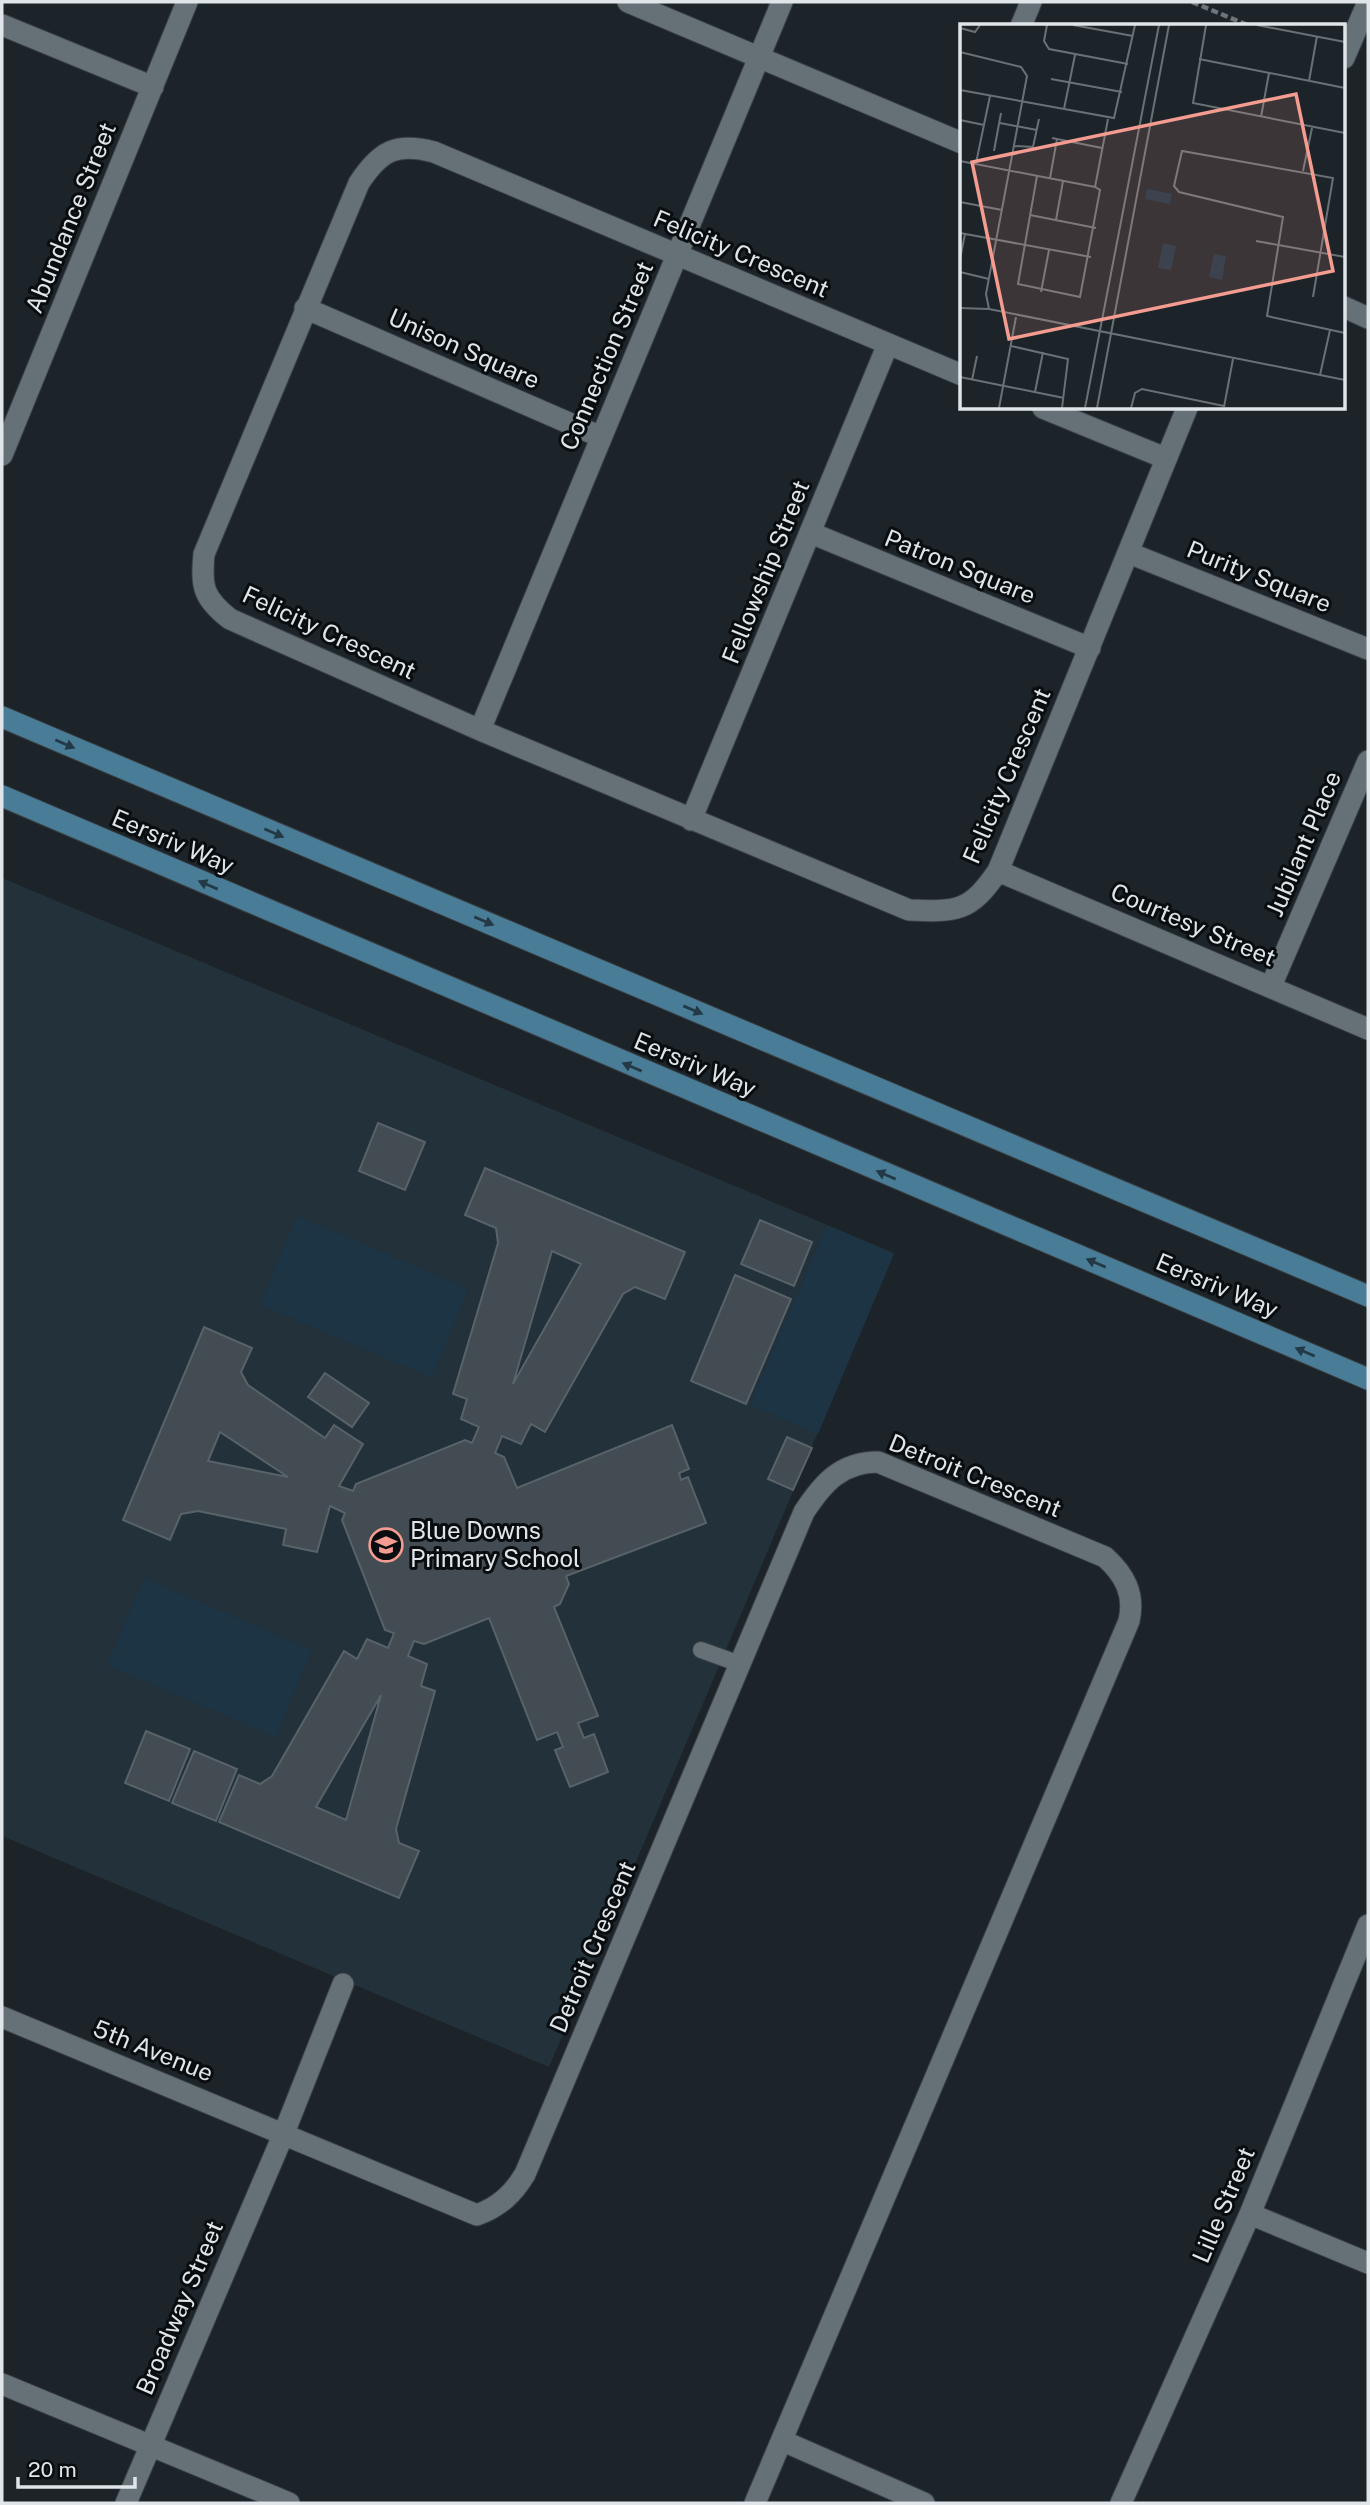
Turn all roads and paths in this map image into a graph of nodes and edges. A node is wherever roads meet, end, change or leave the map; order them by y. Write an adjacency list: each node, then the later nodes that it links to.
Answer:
1 (187, 2): 13 (street, Abundance Street)
2 (628, 2): 11 (street)
3 (782, 2): 11 (street, Connection Street)
4 (1031, 2): 7 (street)
5 (1192, 2): 8 (path)
6 (1368, 2): 10 (street)
7 (1022, 24)
8 (1245, 24)
9 (2, 25): 13 (street)
10 (1363, 31): 12 (street)
11 (759, 55): 14 (street); 15 (street, Connection Street)
12 (1346, 55)
13 (153, 87): 24 (street, Abundance Street)
14 (960, 142)
15 (677, 256): 16 (street, Felicity Crescent); 19 (street, Felicity Crescent); 23 (street, Connection Street)
16 (305, 308): 23 (street, Unison Square); 31 (street, Felicity Crescent)
17 (1346, 308): 18 (street)
18 (1368, 318)
19 (888, 344): 20 (street, Felicity Crescent); 26 (street, Fellowship Street)
20 (960, 374)
21 (1048, 410): 25 (street)
22 (1186, 410): 25 (street, Felicity Crescent)
23 (601, 437): 31 (street, Connection Street)
24 (2, 455)
25 (1166, 458): 27 (street, Felicity Crescent)
26 (810, 533): 28 (street, Patron Square); 34 (street, Fellowship Street)
27 (1129, 553): 28 (street, Felicity Crescent); 29 (street, Purity Square)
28 (1090, 648): 35 (street, Felicity Crescent)
29 (1368, 649)
30 (2, 717): 38 (main road, Eersriv Way, one-way to 38)
31 (480, 730): 34 (street, Felicity Crescent)
32 (1368, 761): 36 (street, Jubilant Place)
33 (2, 796): 39 (main road, Eersriv Way, one-way to 33)
34 (691, 820): 35 (street, Felicity Crescent)
35 (998, 871): 36 (street, Courtesy Street)
36 (1271, 986): 37 (street, Courtesy Street)
37 (1368, 1029)
38 (1368, 1296)
39 (1368, 1379)
40 (701, 1650): 41 (lane)
41 (740, 1664): 45 (street, Detroit Crescent); 49 (street, Detroit Crescent)
42 (1368, 1925): 46 (street, Lille Street)
43 (343, 1984): 45 (street, Broadway Street)
44 (2, 2017): 45 (street, 5th Avenue)
45 (284, 2133): 50 (street, Broadway Street)
46 (1250, 2214): 47 (street); 55 (street, Lille Street)
47 (1368, 2263)
48 (2, 2384): 50 (street)
49 (783, 2441): 53 (street, Detroit Crescent); 54 (street)
50 (150, 2445): 51 (street, Broadway Street); 52 (street)
51 (126, 2503)
52 (289, 2503)
53 (755, 2503)
54 (924, 2503)
55 (1121, 2503)

